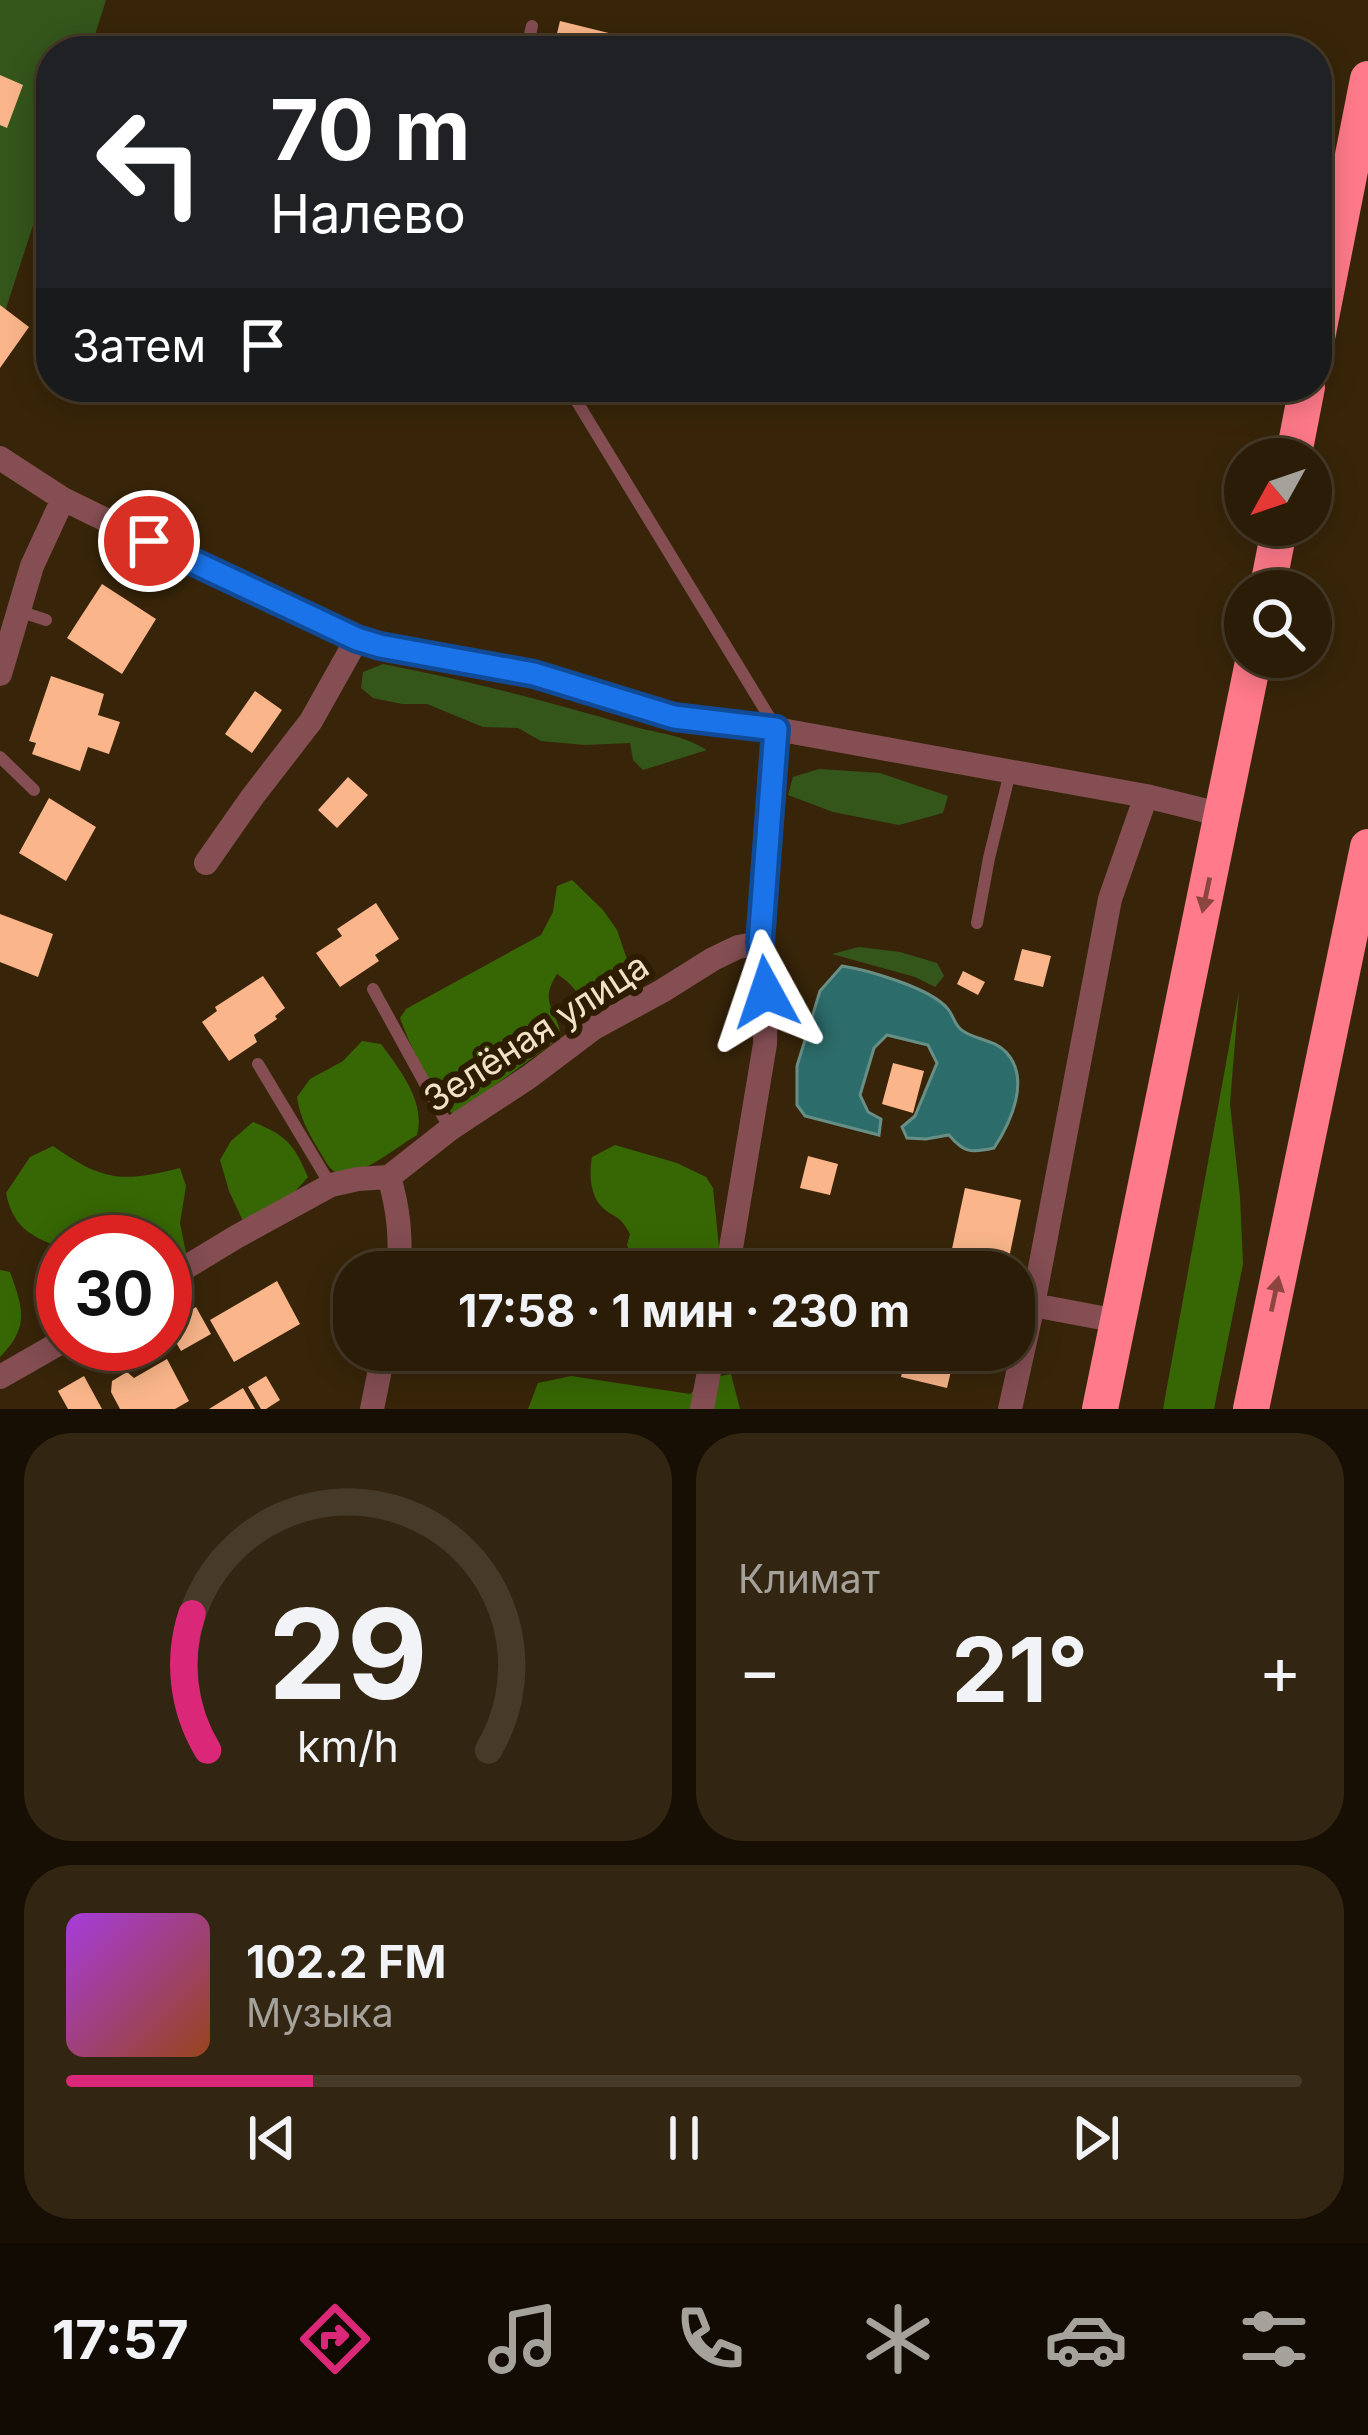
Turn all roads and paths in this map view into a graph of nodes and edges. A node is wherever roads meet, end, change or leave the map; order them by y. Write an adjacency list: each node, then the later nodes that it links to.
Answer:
1 (532, 26): 2 (lane)
2 (530, 36)
3 (1368, 80): 4 (highway)
4 (1332, 262)
5 (577, 402): 15 (lane)
6 (1304, 402): 7 (highway)
7 (1297, 438)
8 (0, 458): 9 (street)
9 (63, 499): 10 (street); 12 (street)
10 (19, 611): 11 (lane); 13 (street)
11 (46, 620)
12 (357, 639): 15 (street); 22 (street)
13 (0, 674)
14 (1250, 678): 20 (highway)
15 (776, 729): 17 (street); 24 (street)
16 (0, 757): 18 (lane)
17 (1010, 771): 19 (street); 23 (lane)
18 (34, 790)
19 (1146, 796): 20 (street); 32 (street)
20 (1223, 815): 35 (highway, one-way to 35)
21 (1368, 847): 45 (highway, one-way to 21)
22 (206, 863)
23 (977, 923)
24 (760, 943): 27 (street, Зелёная улица); 31 (street)
25 (373, 989): 27 (lane)
26 (258, 1064): 29 (lane)
27 (450, 1129): 28 (street, Зелёная улица)
28 (389, 1177): 29 (street); 30 (street)
29 (331, 1185): 33 (street)
30 (400, 1251)
31 (730, 1251)
32 (1035, 1253)
33 (192, 1264)
34 (1035, 1307): 35 (street)
35 (1118, 1321): 44 (highway)
36 (36, 1356): 40 (street)
37 (380, 1371): 41 (street)
38 (709, 1371): 42 (street)
39 (1015, 1371): 43 (street)
40 (0, 1377)
41 (372, 1409)
42 (702, 1409)
43 (1010, 1409)
44 (1100, 1409)
45 (1251, 1409)

